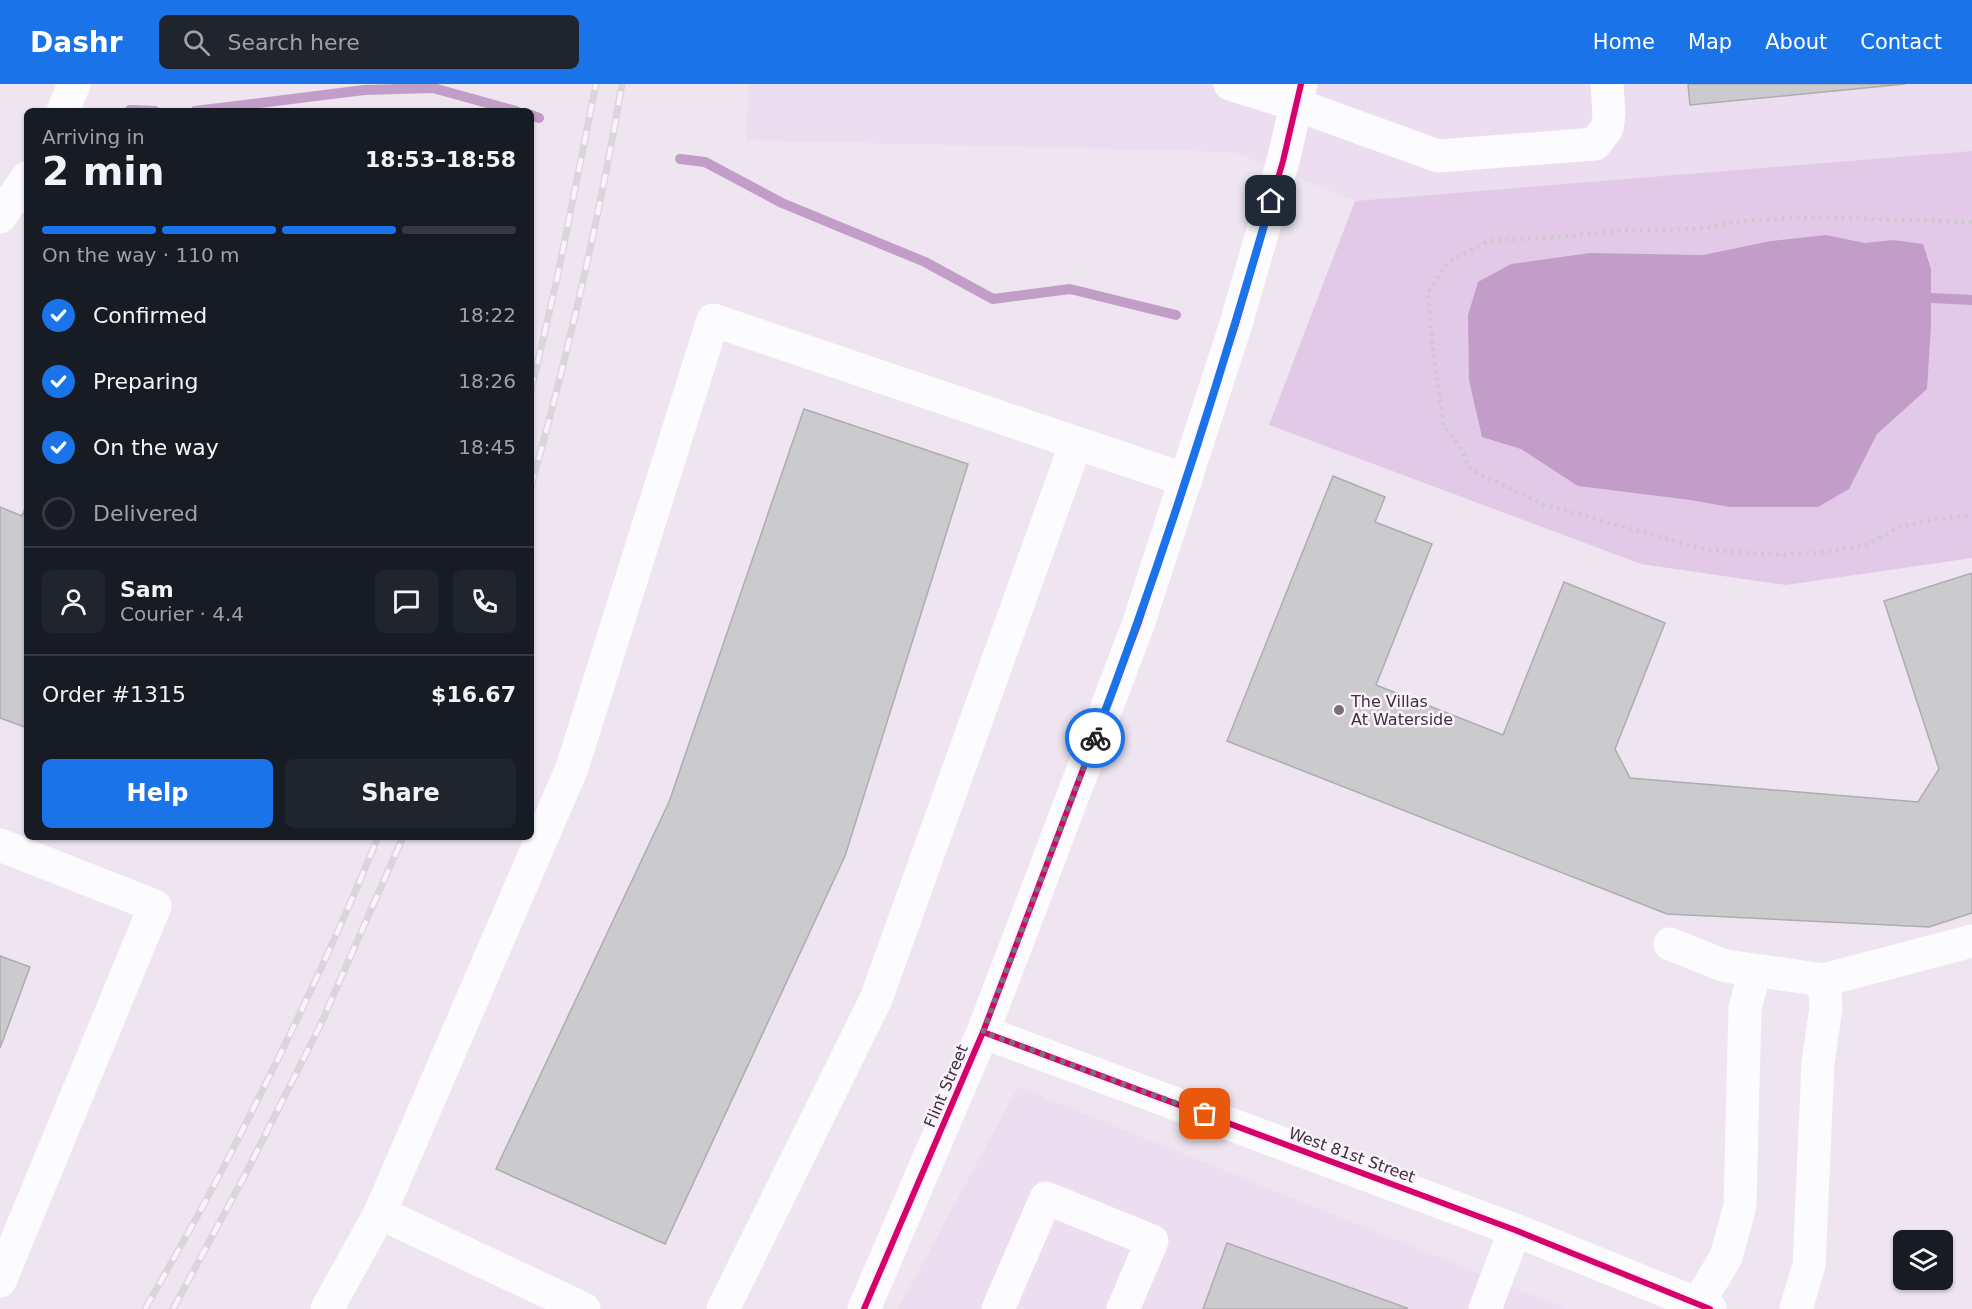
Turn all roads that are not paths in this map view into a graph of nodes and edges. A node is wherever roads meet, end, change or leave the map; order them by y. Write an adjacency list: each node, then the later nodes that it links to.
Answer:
1 (74, 84): 5 (street)
2 (1230, 84): 4 (street)
3 (1607, 84): 4 (street)
4 (1299, 94): 9 (street, Flint Street)
5 (64, 108)
6 (24, 182): 7 (street)
7 (0, 217)
8 (1076, 443): 9 (street); 16 (street); 22 (street)
9 (1186, 480): 15 (street, Flint Street)
10 (0, 845): 18 (street)
11 (1972, 941): 14 (street)
12 (1670, 944): 13 (street)
13 (1755, 970): 14 (street); 19 (street)
14 (1824, 980): 27 (street)
15 (983, 1032): 17 (street, West 81st Street); 23 (street, Flint Street)
16 (380, 1213): 20 (street); 21 (street)
17 (1515, 1230): 19 (street, West 81st Street); 26 (street)
18 (0, 1281)
19 (1701, 1307)
20 (327, 1309)
21 (584, 1309)
22 (723, 1309)
23 (864, 1309)
24 (998, 1309): 25 (street)
25 (1123, 1309)
26 (1485, 1309)
27 (1796, 1309)

